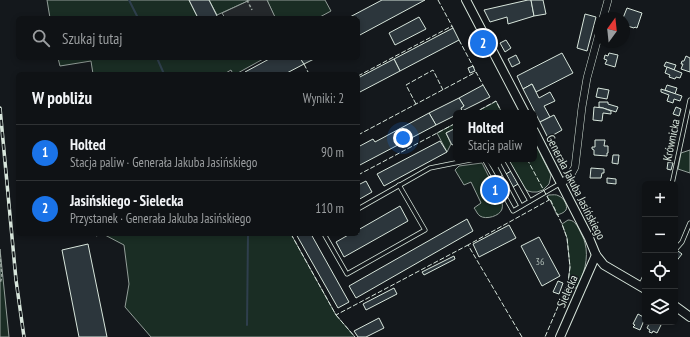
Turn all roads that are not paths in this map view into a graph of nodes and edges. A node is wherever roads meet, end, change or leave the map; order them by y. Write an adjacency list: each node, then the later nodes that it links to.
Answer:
1 (466, 0): 6 (street)
2 (608, 0): 3 (street)
3 (605, 12)
4 (595, 48): 13 (street)
5 (690, 100): 12 (lane, Krównicka)
6 (523, 110)
7 (537, 137): 13 (street, Generała Jakuba Jasińskiego)
8 (460, 162): 14 (lane)
9 (486, 162): 16 (lane)
10 (498, 162): 16 (lane)
11 (508, 162): 15 (lane)
12 (673, 181)
13 (561, 183): 15 (lane); 21 (street, Generała Jakuba Jasińskiego)
14 (399, 185): 17 (lane); 19 (lane)
15 (530, 201): 16 (lane)
16 (521, 206)
17 (360, 208)
18 (690, 223): 20 (lane)
19 (325, 236)
20 (678, 247)
21 (596, 255): 22 (street); 25 (street, Sielecka)
22 (642, 284)
23 (678, 308): 24 (street)
24 (690, 317)
25 (560, 337)

